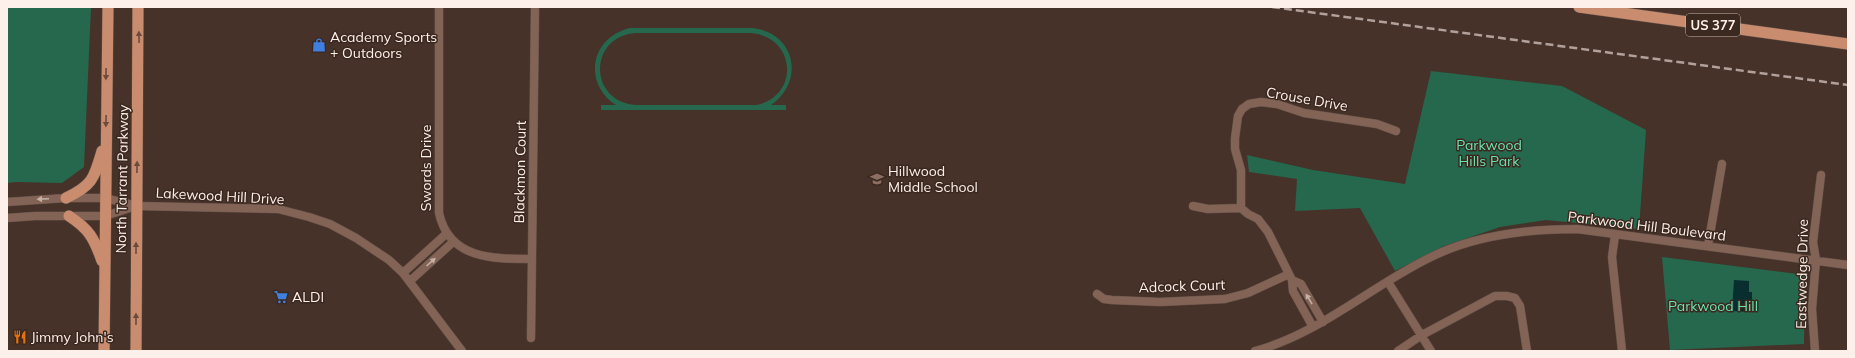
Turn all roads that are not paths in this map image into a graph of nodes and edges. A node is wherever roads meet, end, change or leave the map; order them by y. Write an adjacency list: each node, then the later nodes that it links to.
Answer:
1 (108, 7): 8 (main road, North Tarrant Parkway, one-way to 8)
2 (138, 7): 14 (main road, North Tarrant Parkway, one-way to 2)
3 (439, 7): 20 (street, Swords Drive)
4 (535, 7): 24 (street, Blackmon Court)
5 (1579, 7): 6 (main road, US 377)
6 (1848, 44)
7 (1396, 131): 16 (street, Crouse Drive)
8 (106, 139): 11 (main road); 12 (main road, North Tarrant Parkway)
9 (1722, 164): 23 (street)
10 (1821, 175): 25 (street, Eastwedge Drive)
11 (66, 198): 12 (street); 13 (street, one-way to 13)
12 (105, 198): 14 (street); 18 (main road, North Tarrant Parkway)
13 (7, 202)
14 (136, 206): 18 (street); 28 (street, Lakewood Hill Drive); 38 (main road, North Tarrant Parkway, one-way to 14)
15 (1193, 206): 16 (street)
16 (1241, 208): 29 (street)
17 (69, 216): 18 (street); 19 (street); 27 (main road)
18 (105, 216): 27 (main road, North Tarrant Parkway)
19 (7, 218)
20 (446, 234): 22 (street, Swords Drive); 28 (street)
21 (1615, 235): 23 (street, Parkwood Hill Boulevard); 31 (street, Parkwood Hill Boulevard); 44 (street)
22 (453, 242): 24 (street, Swords Drive); 30 (street, one-way to 22)
23 (1708, 246): 25 (street, Parkwood Hill Boulevard)
24 (532, 259): 36 (street, Blackmon Court)
25 (1816, 260): 26 (street, Parkwood Hill Boulevard); 45 (street, Eastwedge Drive)
26 (1848, 265)
27 (104, 269): 37 (main road, North Tarrant Parkway)
28 (403, 274): 30 (street, Lakewood Hill Drive)
29 (1291, 277): 32 (street, Adcock Court); 33 (street, one-way to 29); 34 (street)
30 (410, 281): 39 (street, Lakewood Hill Drive)
31 (1388, 282): 33 (street, Parkwood Hill Boulevard); 35 (street)
32 (1097, 294)
33 (1323, 322): 34 (street, Parkwood Hill Boulevard)
34 (1313, 327): 40 (street, Parkwood Hill Boulevard)
35 (1422, 335): 41 (street); 42 (street); 43 (street)
36 (530, 338)
37 (104, 351)
38 (136, 351)
39 (462, 351)
40 (1255, 351)
41 (1398, 351)
42 (1431, 351)
43 (1527, 351)
44 (1622, 351)
45 (1815, 351)

